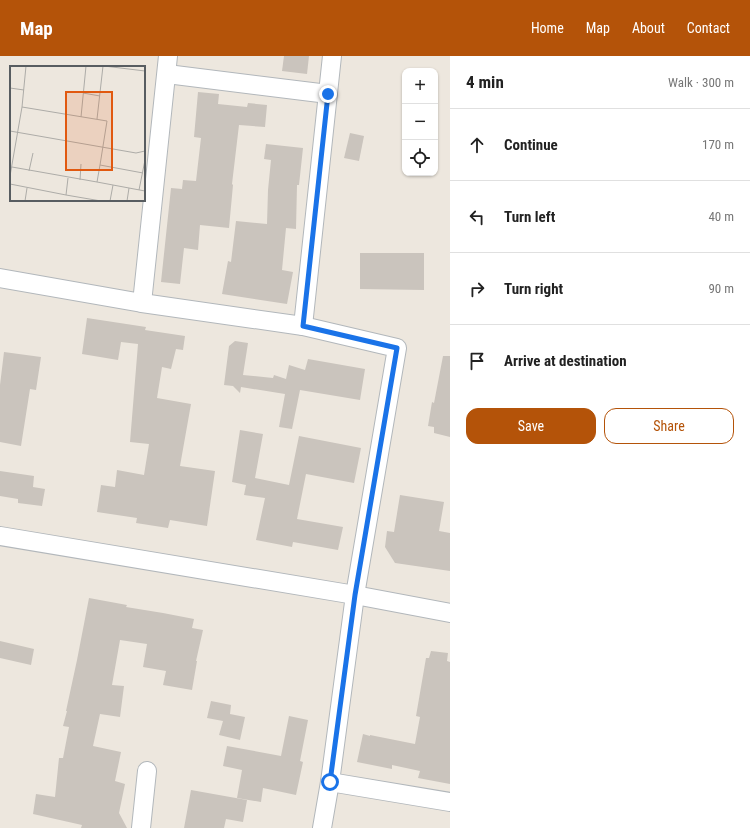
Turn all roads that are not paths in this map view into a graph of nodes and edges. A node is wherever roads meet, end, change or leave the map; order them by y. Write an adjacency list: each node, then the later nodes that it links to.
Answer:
1 (168, 56): 3 (street)
2 (332, 56): 4 (street)
3 (167, 74): 4 (street); 6 (street)
4 (328, 94): 7 (street)
5 (0, 278): 6 (street)
6 (142, 303): 7 (street)
7 (303, 326): 9 (street)
8 (0, 536): 9 (street)
9 (355, 595): 10 (street); 12 (street)
10 (450, 612)
11 (147, 771): 14 (street)
12 (330, 782): 13 (street); 15 (street)
13 (450, 802)
14 (141, 828)
15 (322, 828)

